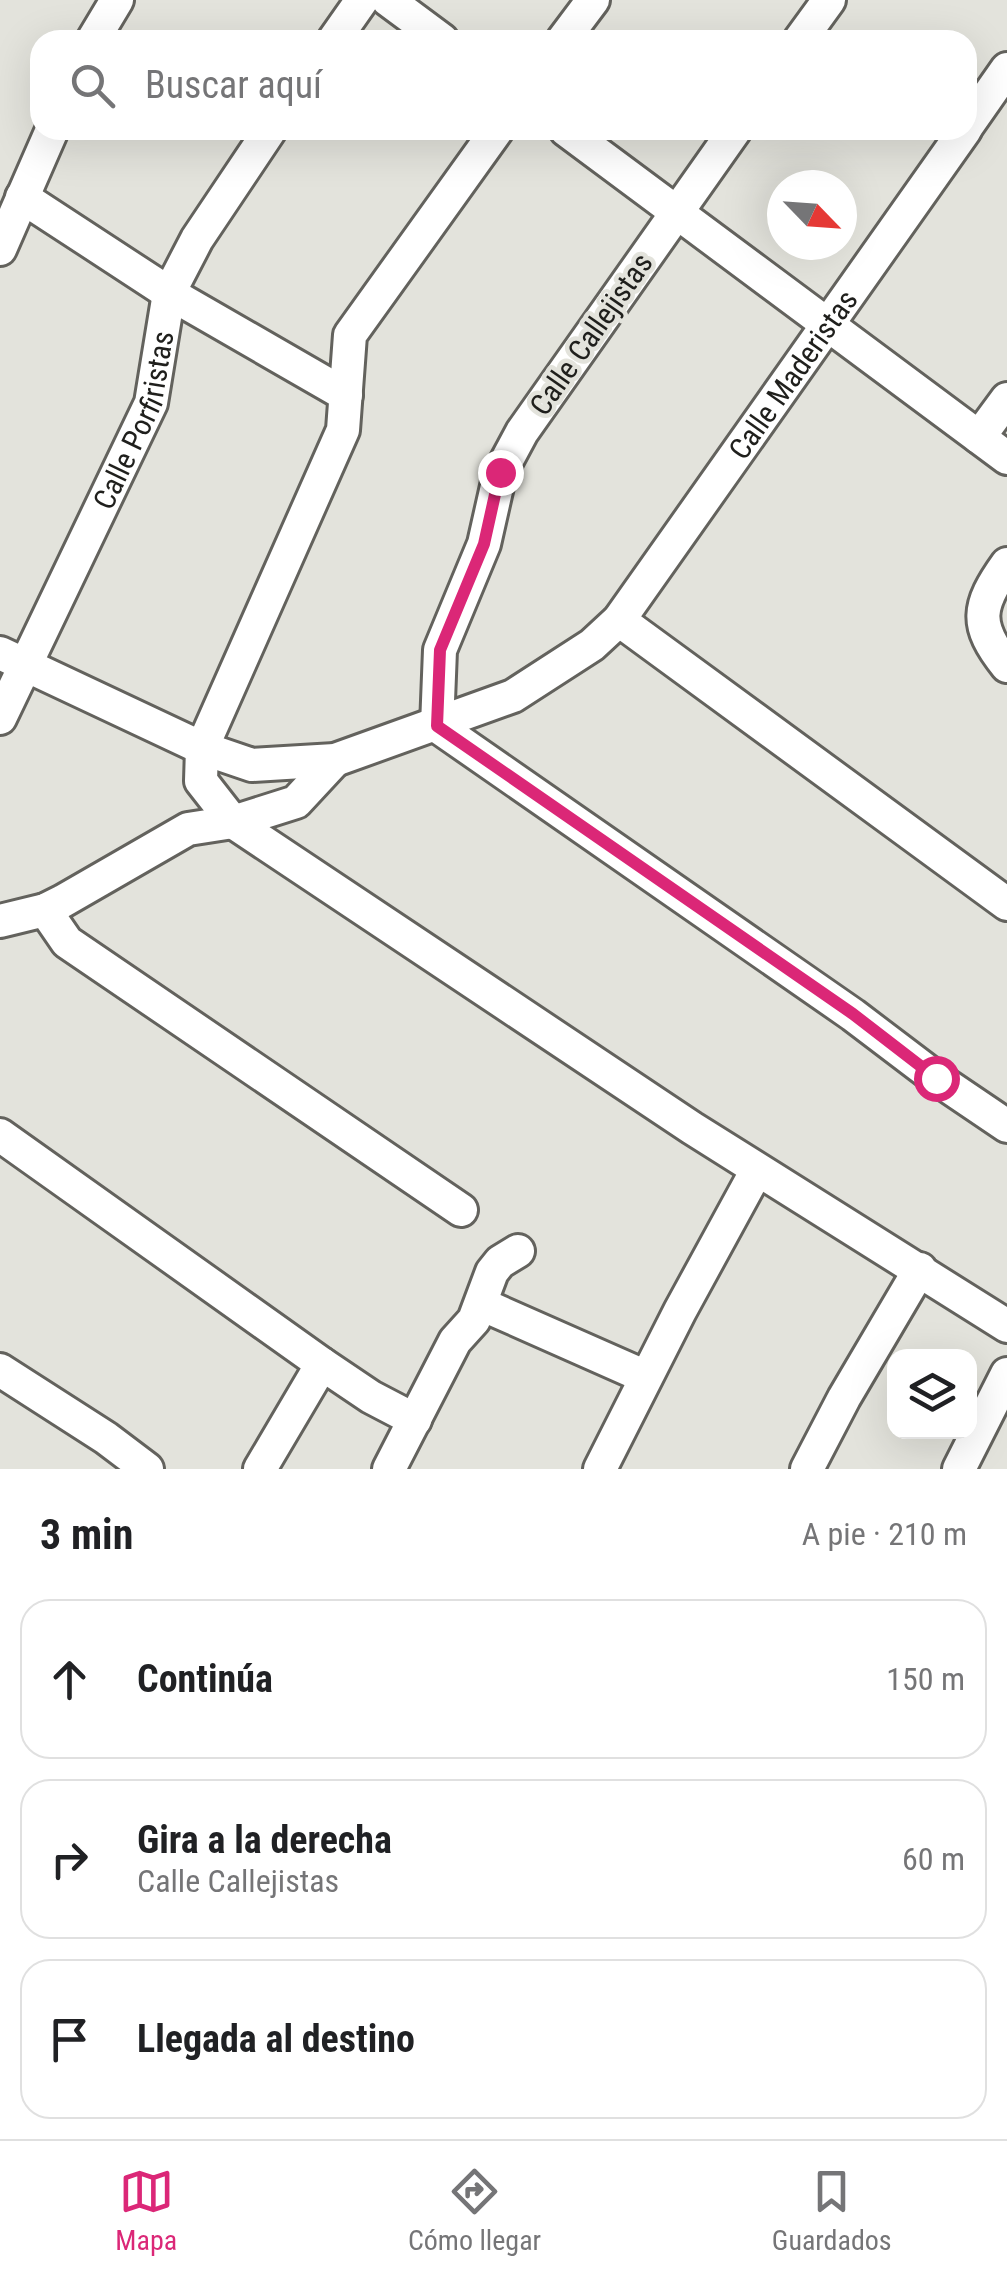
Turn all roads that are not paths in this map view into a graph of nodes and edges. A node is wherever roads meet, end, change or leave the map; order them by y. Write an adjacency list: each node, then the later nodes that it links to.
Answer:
1 (116, 0): 6 (street)
2 (362, 0): 7 (street)
3 (388, 0): 8 (street)
4 (593, 0): 9 (street)
5 (828, 0): 10 (street)
6 (99, 30)
7 (341, 30)
8 (428, 30)
9 (571, 30)
10 (807, 30)
11 (1007, 69): 12 (street, Calle Maderistas)
12 (977, 112)
13 (48, 140): 19 (street)
14 (263, 140): 22 (street, Calle Porfiristas)
15 (490, 140): 24 (street)
16 (580, 140): 20 (street)
17 (729, 140): 20 (street, Calle Callejistas)
18 (958, 140): 23 (street, Calle Maderistas)
19 (22, 198): 21 (street); 22 (street)
20 (678, 211): 23 (street); 33 (street, Calle Callejistas)
21 (0, 250)
22 (169, 293): 24 (street); 30 (street, Calle Porfiristas)
23 (828, 327): 26 (street); 29 (street, Calle Maderistas)
24 (346, 396): 34 (street)
25 (1007, 399): 26 (street)
26 (979, 438): 27 (street)
27 (1007, 458)
28 (1007, 564): 31 (street)
29 (618, 620): 33 (street, Calle Maderistas); 37 (street)
30 (13, 659): 32 (street, Calle Porfiristas); 34 (street)
31 (1007, 666)
32 (0, 718)
33 (437, 726): 35 (street, Calle Maderistas); 40 (street)
34 (202, 748): 35 (street); 36 (street)
35 (335, 760): 36 (street)
36 (233, 822): 38 (street); 42 (street)
37 (1007, 904)
38 (45, 910): 39 (street); 43 (street)
39 (0, 921)
40 (1007, 1126)
41 (0, 1136): 48 (street)
42 (757, 1170): 45 (street); 51 (street)
43 (462, 1210)
44 (518, 1251): 46 (street)
45 (920, 1270): 47 (street); 57 (street)
46 (481, 1304): 51 (street); 52 (street)
47 (1007, 1326)
48 (322, 1364): 52 (street); 54 (street)
49 (0, 1370): 53 (street)
50 (1007, 1374): 58 (street)
51 (646, 1378): 56 (street)
52 (415, 1420): 55 (street)
53 (147, 1469)
54 (260, 1469)
55 (389, 1469)
56 (600, 1469)
57 (807, 1469)
58 (959, 1469)

